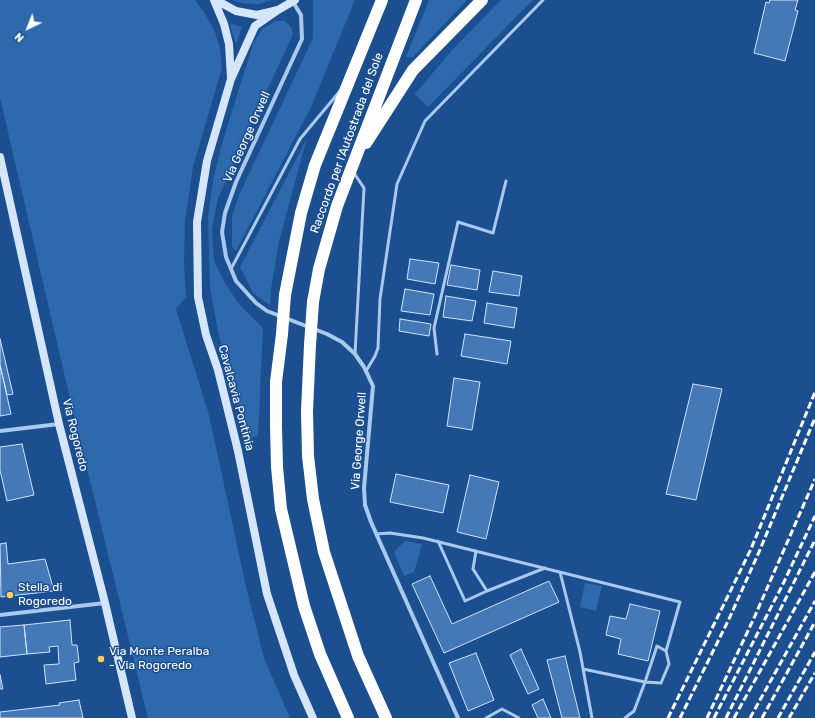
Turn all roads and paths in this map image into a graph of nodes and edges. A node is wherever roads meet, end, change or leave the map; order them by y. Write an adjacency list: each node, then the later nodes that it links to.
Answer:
1 (215, 0): 7 (street); 9 (street, Cavalcavia Pontinia)
2 (382, 0): 8 (highway, Raccordo per l'Autostrada del Sole)
3 (416, 0): 11 (highway, Raccordo per l'Autostrada del Sole)
4 (482, 0): 11 (highway)
5 (543, 0): 17 (lane)
6 (294, 1): 7 (street); 14 (street, Via George Orwell)
7 (278, 10): 9 (street, Cavalcavia Pontinia)
8 (351, 77): 14 (lane); 33 (highway, Raccordo per l'Autostrada del Sole, bridge)
9 (231, 79): 32 (street, Cavalcavia Pontinia)
10 (0, 158): 13 (street, Via Rogoredo)
11 (351, 168): 15 (lane); 34 (highway, Raccordo per l'Autostrada del Sole, bridge)
12 (506, 181): 16 (lane)
13 (2, 183): 18 (street, Via Rogoredo)
14 (231, 269): 15 (street, Via George Orwell)
15 (355, 354): 17 (street, Via George Orwell)
16 (437, 354)
17 (366, 371): 20 (street, Via George Orwell)
18 (59, 424): 19 (street); 26 (street, Via Rogoredo)
19 (0, 431)
20 (376, 534): 21 (lane); 35 (street, Via George Orwell)
21 (438, 541): 22 (lane); 25 (lane)
22 (476, 551): 23 (lane); 25 (lane)
23 (545, 568): 24 (lane); 25 (lane)
24 (560, 572): 28 (lane); 29 (lane)
25 (487, 591)
26 (105, 603): 27 (street); 31 (street, Via Rogoredo)
27 (0, 615)
28 (666, 651): 30 (lane); 30 (lane)
29 (583, 669): 30 (lane); 38 (lane)
30 (646, 682): 39 (lane)
31 (132, 718)
32 (313, 718)
33 (348, 718)
34 (386, 718)
35 (458, 718)
36 (486, 718): 37 (lane)
37 (519, 718)
38 (592, 718)
39 (625, 718)

